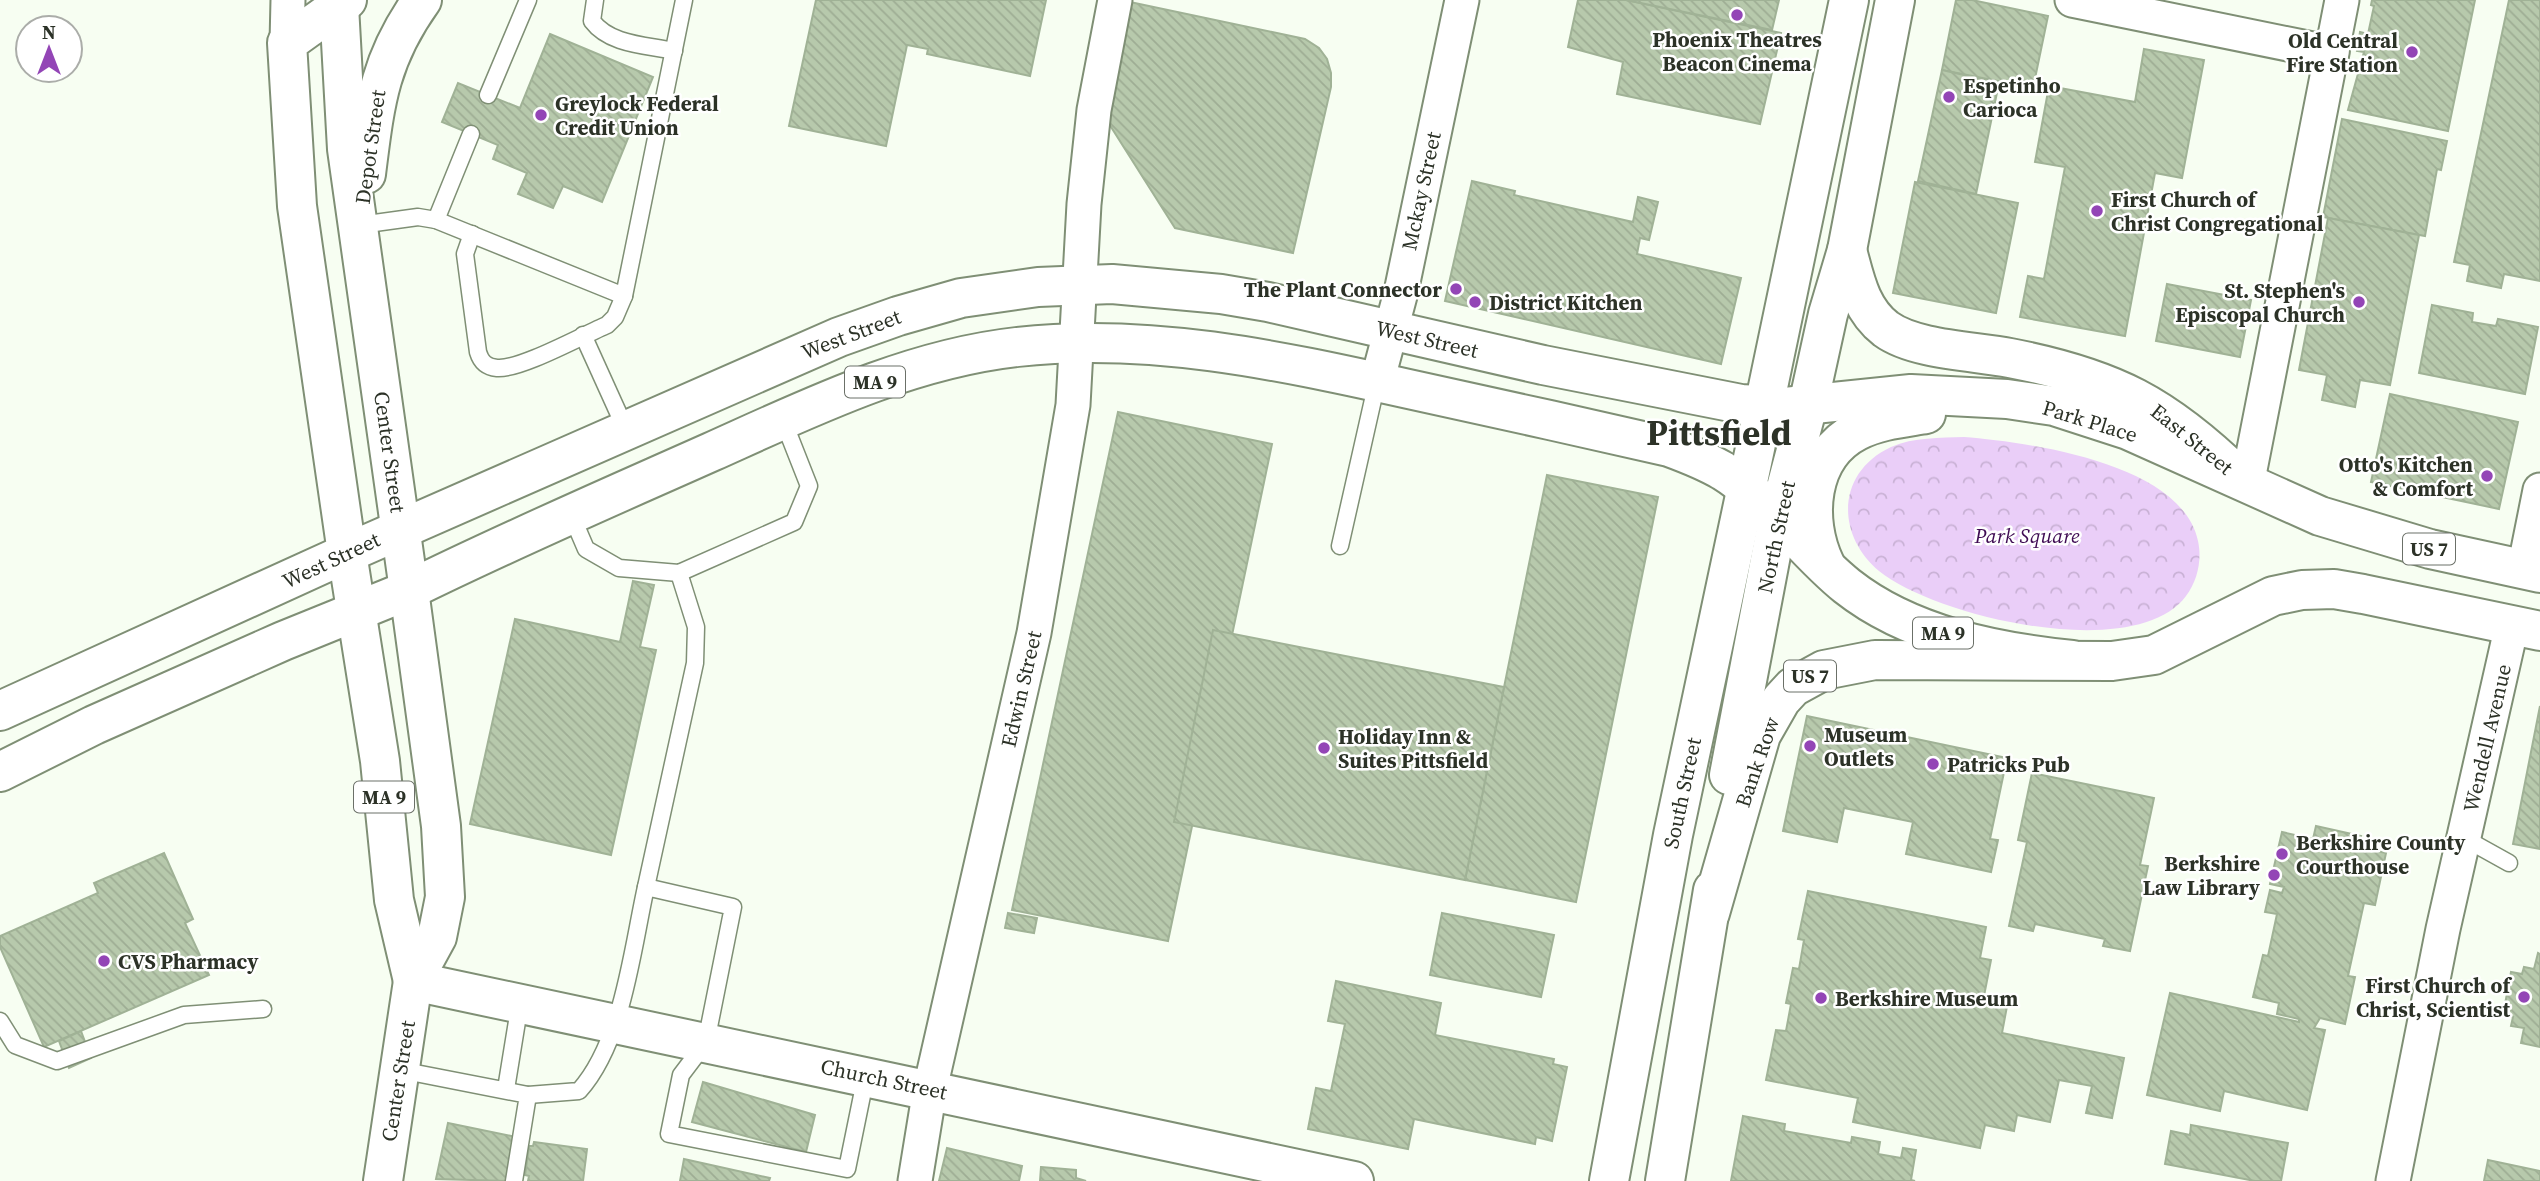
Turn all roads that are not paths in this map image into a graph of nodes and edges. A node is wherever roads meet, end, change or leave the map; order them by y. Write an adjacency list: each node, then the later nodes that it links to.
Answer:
1 (288, 0): 13 (street, Center Street)
2 (422, 0): 19 (main road, Depot Street)
3 (528, 0): 16 (lane)
4 (595, 0): 14 (lane)
5 (684, 0): 14 (lane)
6 (1115, 0): 22 (street, Edwin Street)
7 (1462, 0): 24 (street, Mckay Street)
8 (1849, 0): 30 (main road)
9 (1895, 0): 21 (main road, North Street)
10 (2072, 0): 15 (street)
11 (2342, 0): 15 (street)
12 (342, 2): 13 (main road); 19 (main road, Center Street)
13 (287, 43): 41 (main road, Center Street)
14 (674, 51): 23 (lane)
15 (2332, 53): 34 (street)
16 (488, 95)
17 (471, 134): 18 (lane)
18 (436, 220): 19 (lane); 20 (lane)
19 (360, 223): 39 (main road, Center Street)
20 (471, 234): 23 (lane); 25 (lane)
21 (1847, 250): 29 (main road, North Street); 34 (main road, East Street)
22 (1079, 284): 24 (main road, West Street / MA 9); 26 (street, Edwin Street); 32 (main road, West Street / MA 9)
23 (624, 296): 25 (lane)
24 (1390, 330): 27 (street, Mckay Street); 30 (main road, West Street / MA 9)
25 (583, 335): 32 (lane)
26 (1076, 342): 27 (main road, MA 9); 31 (main road, MA 9); 63 (street, Edwin Street)
27 (1377, 382): 35 (main road, MA 9); 40 (lane)
28 (2007, 399): 29 (main road, Park Place / US 7); 33 (main road, Park Place); 34 (main road, Park Place / US 7)
29 (1808, 405): 30 (main road, Park Place / US 7); 38 (main road, North Street)
30 (1764, 406): 35 (main road, South Street)
31 (783, 420): 37 (main road, MA 9); 44 (lane)
32 (626, 430): 39 (main road, West Street / MA 9)
33 (1840, 443): 42 (main road, Bank Row)
34 (2247, 485): 43 (main road, East Street / US 7)
35 (1748, 489): 38 (main road, Bank Row / MA 9); 70 (main road, South Street)
36 (2540, 490): 43 (street)
37 (571, 514): 44 (lane); 45 (main road, MA 9)
38 (1778, 518): 42 (main road, Bank Row / MA 9); 54 (main road, North Street)
39 (401, 528): 41 (main road, West Street / MA 9); 45 (main road, Center Street)
40 (1340, 546)
41 (347, 553): 46 (main road, Center Street / MA 9); 49 (main road, West Street)
42 (1828, 569): 48 (main road, Bank Row / MA 9)
43 (2532, 571)
44 (679, 573): 53 (lane)
45 (410, 590): 46 (main road); 55 (main road, Center Street / MA 9)
46 (357, 612): 50 (main road); 55 (main road, Center Street / MA 9)
47 (2526, 628): 48 (main road, Bank Row / US 7); 51 (street, Wendell Avenue)
48 (2072, 660): 54 (main road, Bank Row / US 7)
49 (0, 711)
50 (0, 772)
51 (2464, 838): 52 (lane); 72 (street, Wendell Avenue)
52 (2509, 863)
53 (646, 887): 59 (lane); 60 (lane)
54 (1710, 914): 71 (main road, US 7)
55 (413, 981): 56 (main road, Church Street); 61 (main road, Center Street / MA 9)
56 (520, 1003): 59 (main road, Church Street); 64 (lane)
57 (263, 1009): 58 (lane)
58 (0, 1021)
59 (615, 1023): 60 (main road, Church Street); 65 (lane)
60 (706, 1042): 62 (main road, Church Street); 62 (lane)
61 (400, 1070): 64 (lane); 66 (main road, Center Street / MA 9)
62 (866, 1075): 63 (main road, Church Street)
63 (930, 1088): 68 (street, Edwin Street); 69 (main road, Church Street)
64 (506, 1089): 65 (lane)
65 (528, 1095): 67 (lane)
66 (383, 1181)
67 (514, 1181)
68 (915, 1181)
69 (1354, 1181)
70 (1609, 1181)
71 (1665, 1181)
72 (2393, 1181)

